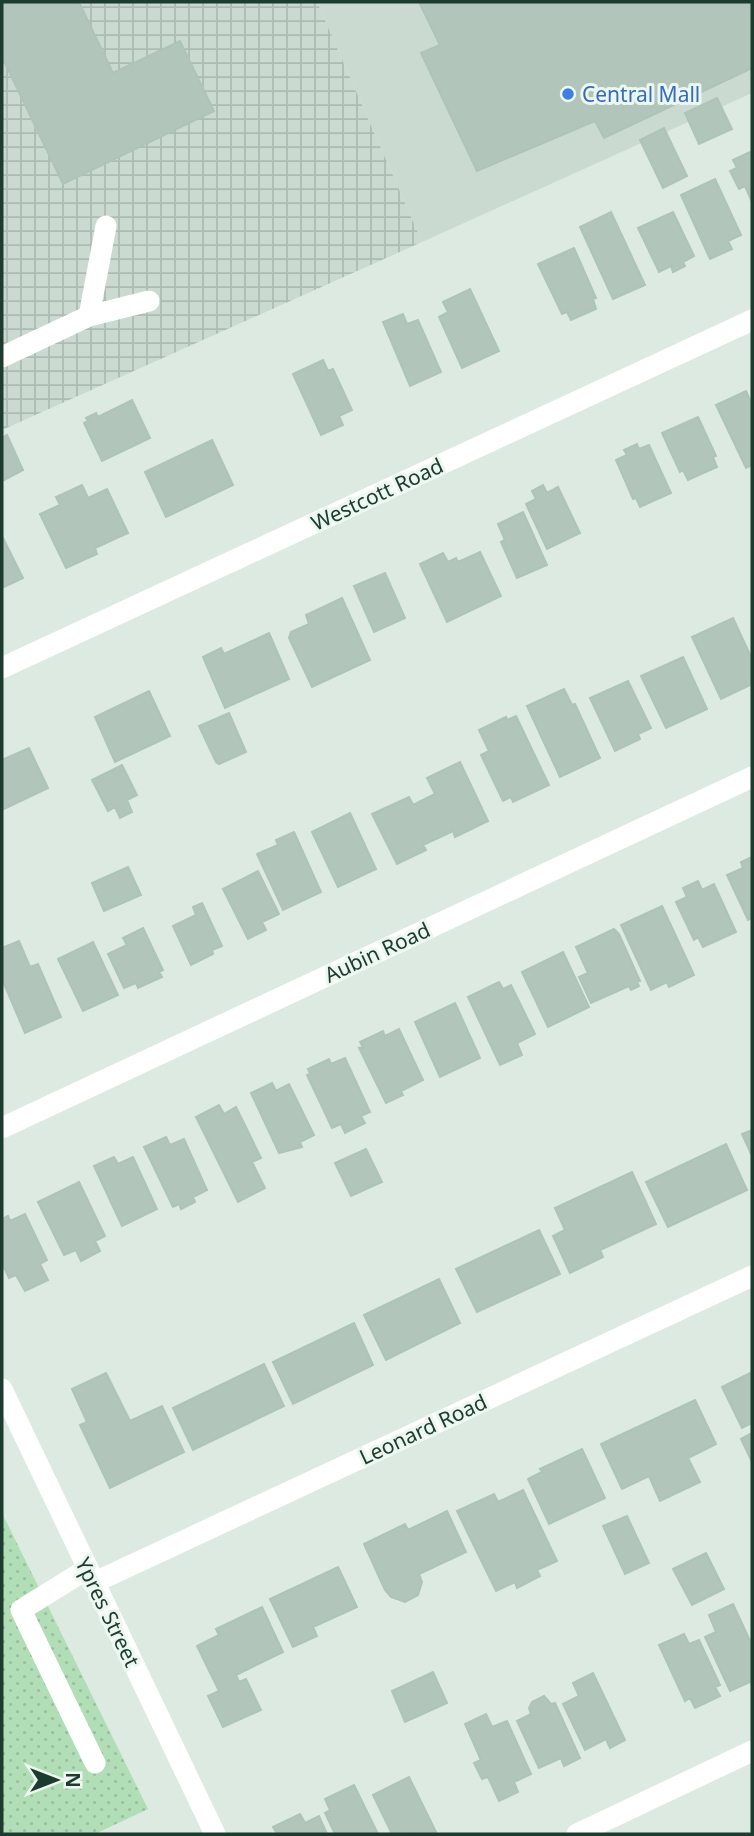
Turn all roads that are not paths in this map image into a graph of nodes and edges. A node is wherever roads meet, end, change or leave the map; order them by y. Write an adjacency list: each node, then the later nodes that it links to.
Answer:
1 (106, 226): 3 (street)
2 (149, 302): 3 (street)
3 (89, 316): 5 (street)
4 (752, 320): 6 (street, Westcott Road)
5 (2, 357)
6 (2, 668)
7 (752, 777): 8 (street, Aubin Road)
8 (2, 1128)
9 (752, 1276): 11 (street, Leonard Road)
10 (2, 1390): 11 (street, Ypres Street)
11 (90, 1576): 13 (street, Leonard Road); 14 (street, Ypres Street)
12 (752, 1751): 15 (street)
13 (95, 1763)
14 (215, 1834)
15 (577, 1834)

